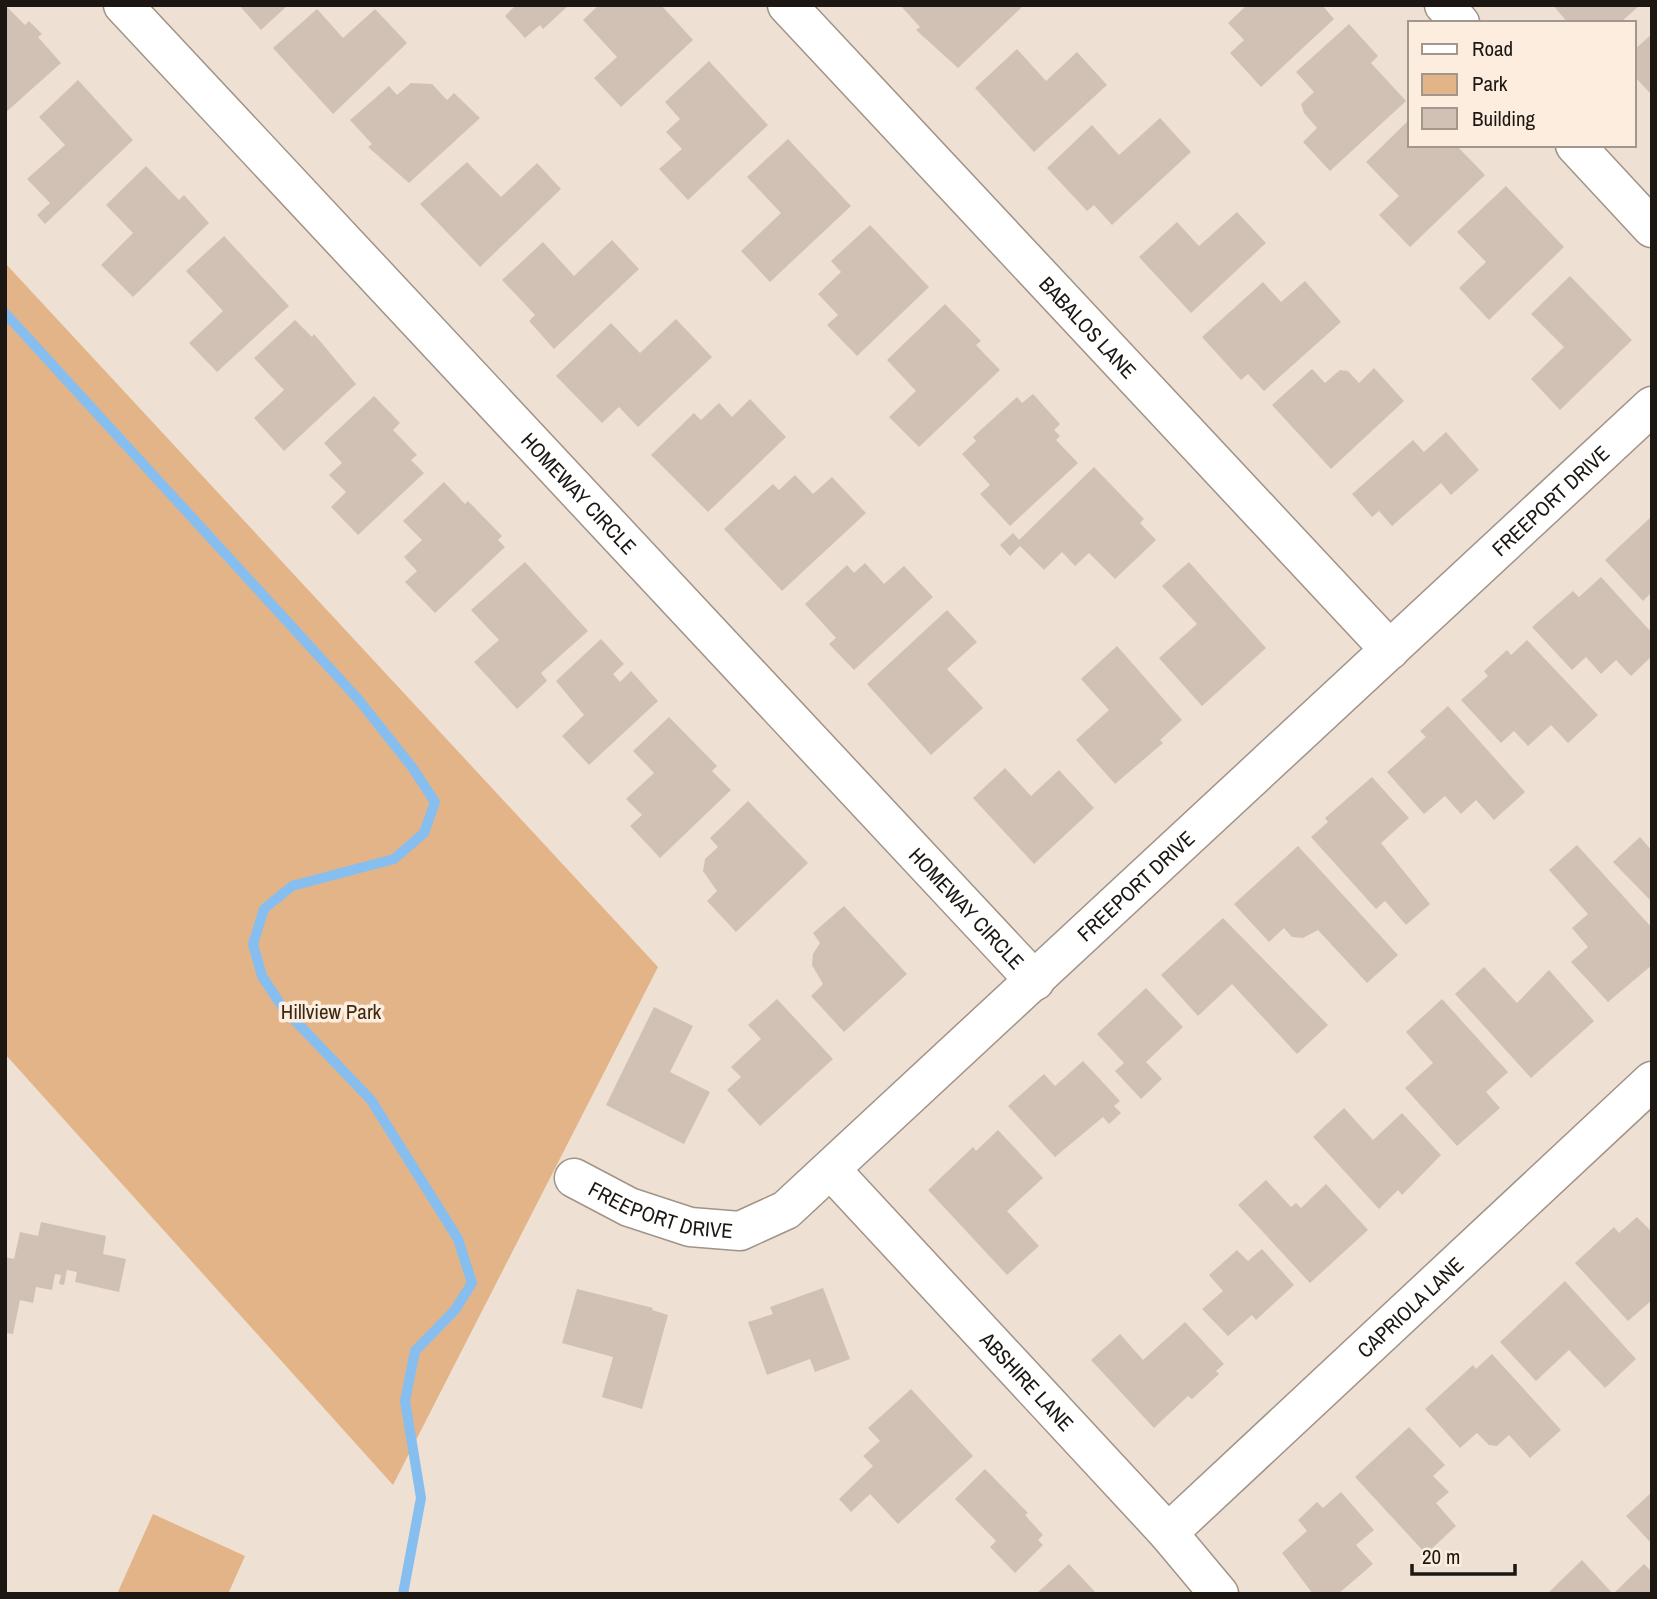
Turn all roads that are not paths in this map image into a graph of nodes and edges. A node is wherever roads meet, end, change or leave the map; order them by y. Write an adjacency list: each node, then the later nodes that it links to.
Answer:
1 (123, 5): 9 (street, HOMEWAY CIRCLE)
2 (787, 5): 8 (street, BABALOS LANE)
3 (1444, 5): 4 (street)
4 (1458, 21)
5 (1577, 147): 6 (street)
6 (1652, 228)
7 (1652, 406): 8 (street, FREEPORT DRIVE)
8 (1390, 649): 9 (street, FREEPORT DRIVE)
9 (1035, 981): 11 (street, FREEPORT DRIVE)
10 (1652, 1081): 13 (street, CAPRIOLA LANE)
11 (832, 1171): 12 (street, FREEPORT DRIVE); 13 (street, ABSHIRE LANE)
12 (574, 1178)
13 (1168, 1533): 14 (street, ABSHIRE LANE)
14 (1219, 1594)

